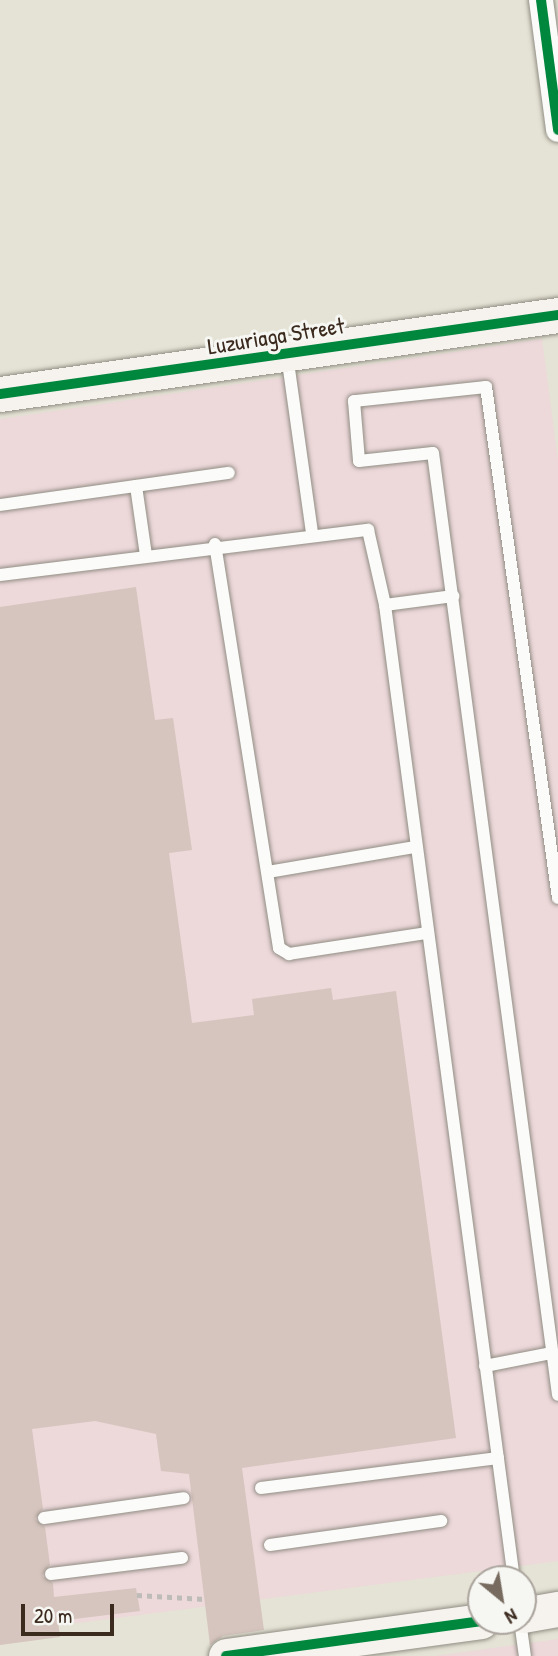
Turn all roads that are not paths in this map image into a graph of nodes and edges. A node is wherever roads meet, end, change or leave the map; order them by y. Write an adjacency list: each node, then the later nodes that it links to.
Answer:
1 (541, 0): 2 (street)
2 (558, 130)
3 (558, 315): 4 (street, Luzuriaga Street)
4 (287, 354): 5 (street, Luzuriaga Street); 9 (lane)
5 (0, 394)
6 (229, 473): 7 (lane)
7 (136, 486): 8 (lane); 11 (lane)
8 (0, 505)
9 (312, 533): 10 (lane); 14 (lane)
10 (215, 544): 11 (lane); 16 (lane)
11 (146, 555): 12 (lane)
12 (0, 575)
13 (453, 596): 14 (lane); 17 (lane); 19 (lane)
14 (385, 605): 15 (lane)
15 (414, 847): 16 (lane); 18 (lane)
16 (268, 872): 18 (lane)
17 (558, 898)
18 (426, 933): 20 (lane)
19 (551, 1353): 20 (lane); 21 (lane)
20 (485, 1366): 22 (lane)
21 (558, 1395)
22 (498, 1458): 23 (lane); 29 (lane)
23 (261, 1488)
24 (184, 1497): 25 (lane)
25 (44, 1518)
26 (442, 1521): 27 (lane)
27 (270, 1545)
28 (182, 1558): 30 (lane)
29 (512, 1565)
30 (51, 1574)
31 (558, 1609): 32 (street)
32 (537, 1613)
33 (467, 1623): 35 (street)
34 (522, 1635): 36 (lane)
35 (226, 1656)
36 (525, 1656)

